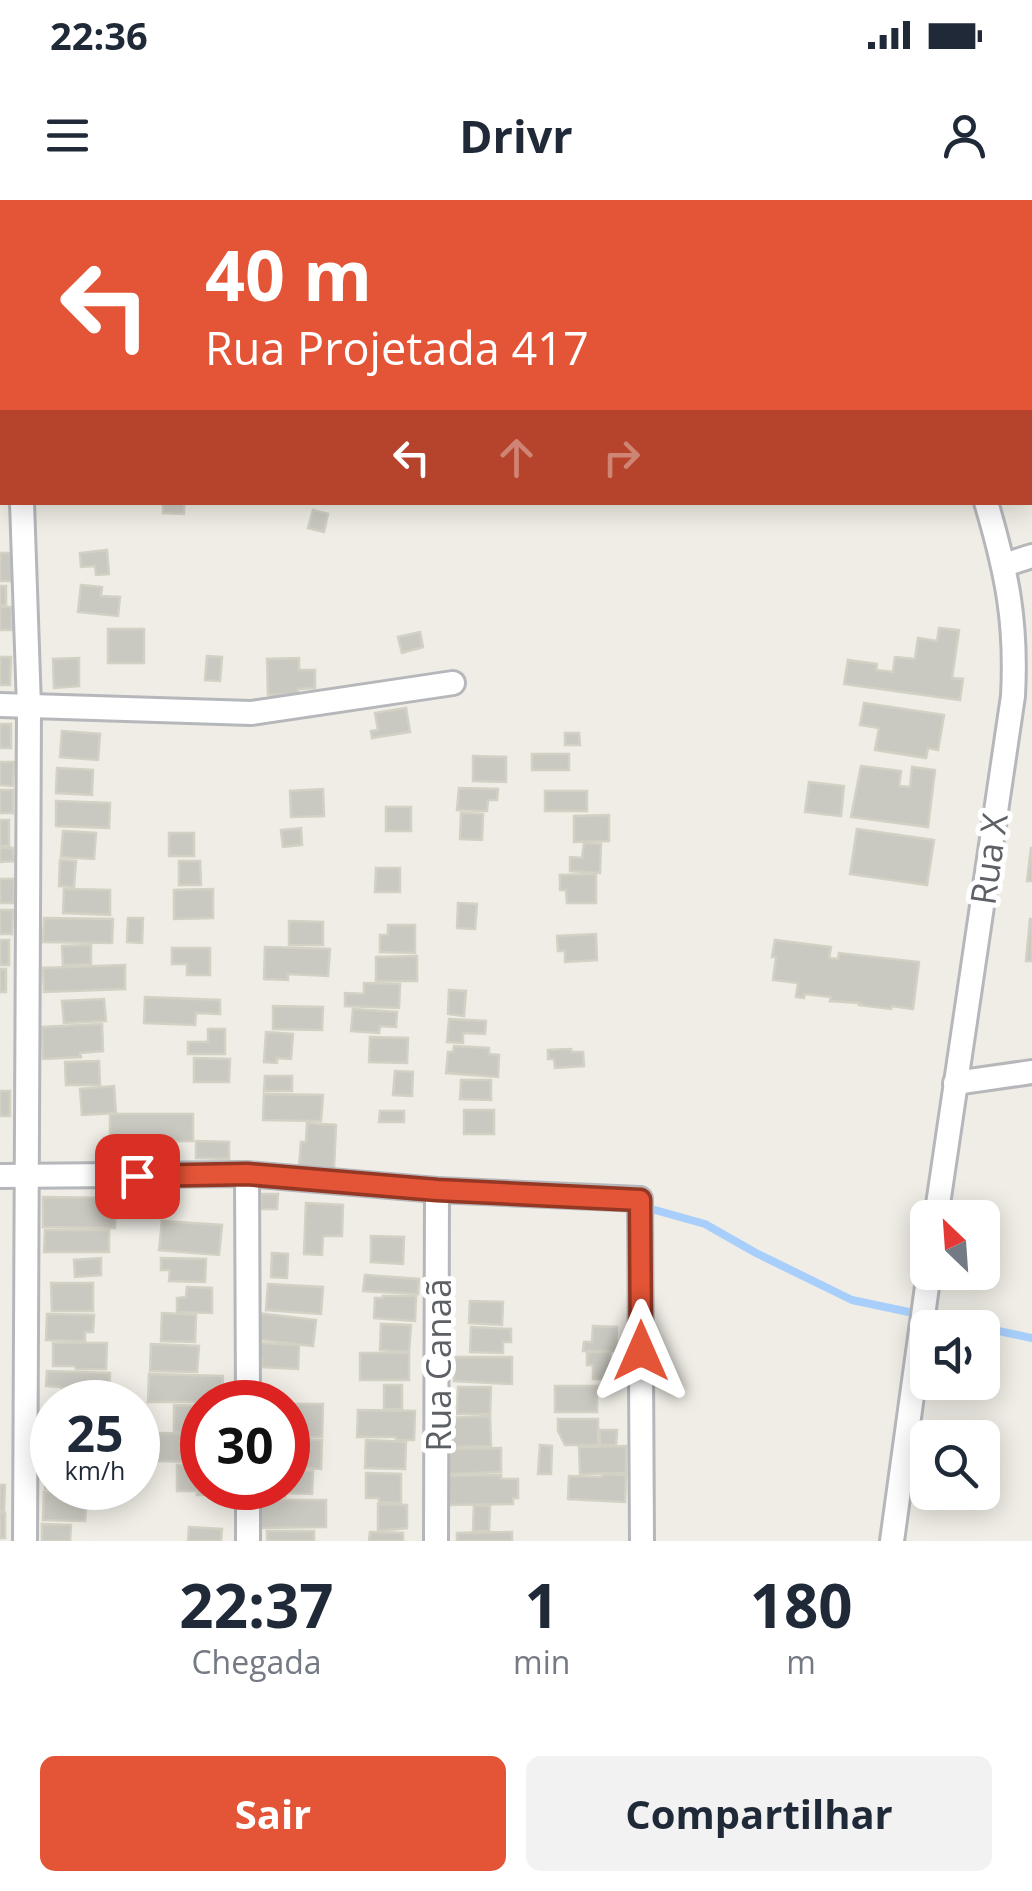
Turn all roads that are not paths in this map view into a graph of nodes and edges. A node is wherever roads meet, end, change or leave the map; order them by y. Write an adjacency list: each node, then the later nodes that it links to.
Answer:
1 (22, 505): 7 (street)
2 (987, 505): 4 (street, Rua X)
3 (1032, 556): 4 (street)
4 (1004, 565): 9 (street, Rua X)
5 (453, 683): 7 (street)
6 (0, 706): 7 (street)
7 (29, 707): 12 (street)
8 (1032, 1072): 9 (street)
9 (956, 1083): 14 (street, Rua X)
10 (247, 1174): 12 (street); 13 (street); 16 (street)
11 (0, 1176): 12 (street)
12 (26, 1177): 18 (street)
13 (437, 1190): 20 (street, Rua Canaã); 21 (street)
14 (939, 1200)
15 (926, 1290): 22 (street)
16 (248, 1380)
17 (248, 1510): 19 (street)
18 (25, 1541)
19 (248, 1541)
20 (436, 1541)
21 (642, 1541)
22 (892, 1541)

